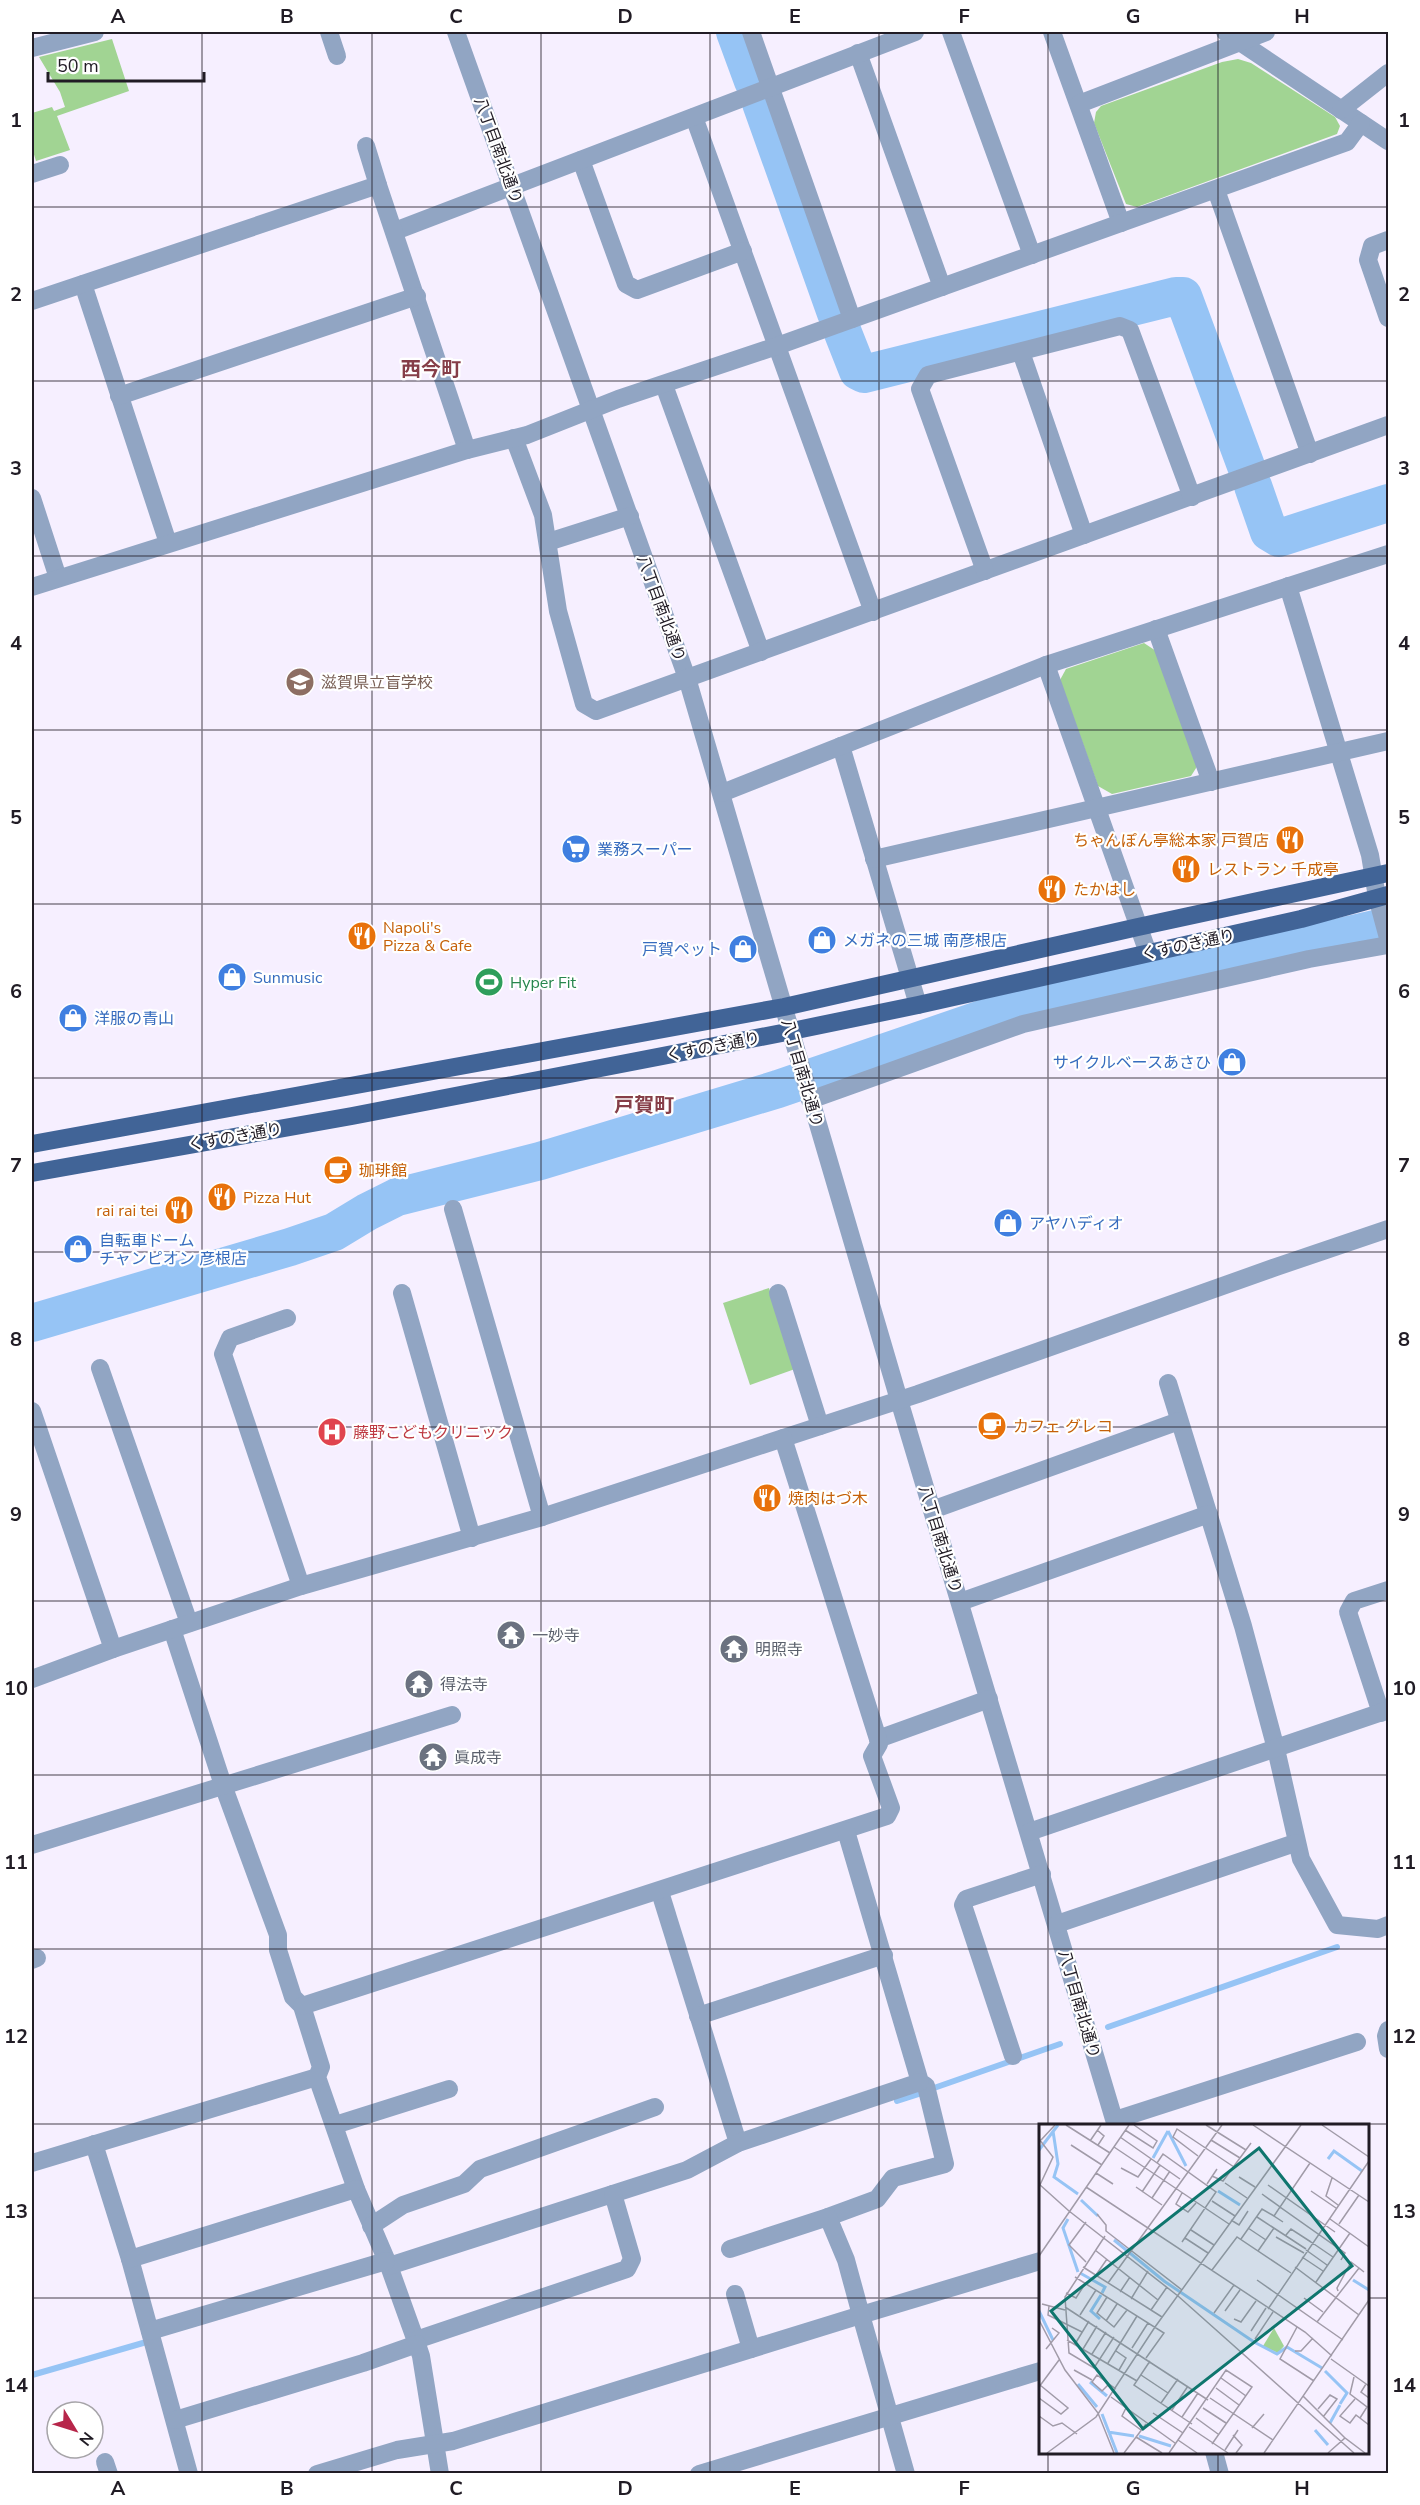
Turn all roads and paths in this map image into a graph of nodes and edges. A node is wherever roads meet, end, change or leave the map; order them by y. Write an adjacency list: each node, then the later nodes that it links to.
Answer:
1 (95, 32): 11 (street)
2 (329, 32): 13 (street)
3 (459, 32): 26 (street, 八丁目南北通り)
4 (752, 32): 15 (street)
5 (915, 32): 12 (street)
6 (951, 32): 32 (street)
7 (1052, 32): 16 (street)
8 (1225, 32): 10 (street)
9 (1266, 32): 10 (street)
10 (1241, 43): 16 (street); 17 (street)
11 (32, 48)
12 (858, 53): 15 (street); 34 (street)
13 (337, 56)
14 (1389, 72): 17 (street)
15 (770, 87): 18 (street); 37 (street)
16 (1079, 104): 28 (street)
17 (1341, 110): 19 (street)
18 (694, 117): 22 (street); 31 (street)
19 (1361, 123): 20 (street); 27 (street)
20 (1389, 141)
21 (366, 146): 25 (street)
22 (581, 160): 26 (street); 31 (street)
23 (60, 165): 24 (street)
24 (32, 174)
25 (378, 185): 29 (street); 33 (street)
26 (512, 186): 29 (street); 43 (street, 八丁目南北通り)
27 (1215, 189): 28 (street); 47 (street)
28 (1121, 223): 32 (street)
29 (395, 231): 35 (street)
30 (1389, 240): 38 (street)
31 (742, 251): 39 (street)
32 (1032, 255): 34 (street)
33 (83, 284): 36 (street); 42 (street)
34 (942, 287): 37 (street)
35 (417, 296): 42 (street); 46 (street)
36 (32, 301)
37 (852, 318): 39 (street)
38 (1389, 318)
39 (777, 346): 41 (street); 59 (street)
40 (1021, 352): 48 (street); 51 (street); 55 (street)
41 (664, 385): 43 (street); 61 (street)
42 (119, 396): 53 (street)
43 (592, 410): 45 (street); 50 (street, 八丁目南北通り)
44 (1389, 425): 47 (street)
45 (514, 438): 46 (street); 52 (street)
46 (467, 450): 53 (street)
47 (1310, 454): 48 (street)
48 (1192, 497): 51 (street)
49 (32, 498): 56 (street)
50 (630, 516): 52 (street); 63 (street, 八丁目南北通り)
51 (1084, 536): 55 (street)
52 (548, 542): 63 (street)
53 (168, 543): 56 (street)
54 (1389, 554): 57 (street)
55 (985, 571): 59 (street)
56 (58, 578): 58 (street)
57 (1288, 586): 60 (street); 66 (street)
58 (32, 587)
59 (873, 612): 61 (street)
60 (1156, 629): 62 (street); 67 (street)
61 (760, 652): 63 (street)
62 (1046, 665): 65 (street); 69 (street)
63 (687, 678): 68 (street, 八丁目南北通り)
64 (1389, 741): 66 (street)
65 (841, 746): 68 (street); 70 (street)
66 (1339, 752): 67 (street); 71 (street)
67 (1211, 782): 69 (street)
68 (722, 793): 78 (street, 八丁目南北通り)
69 (1097, 808): 70 (street); 73 (street)
70 (874, 859): 76 (street)
71 (1382, 875): 72 (street); 73 (main road, くすのき通り)
72 (1383, 896): 74 (street); 75 (main road, くすのき通り)
73 (1138, 927): 75 (street); 76 (main road, くすのき通り)
74 (1387, 934): 80 (street)
75 (1148, 953): 77 (main road, くすのき通り)
76 (909, 978): 77 (street); 78 (main road, くすのき通り)
77 (918, 1005): 79 (main road, くすのき通り)
78 (784, 1007): 79 (street, 八丁目南北通り); 81 (main road, くすのき通り)
79 (792, 1031): 80 (street, 八丁目南北通り); 82 (main road, くすのき通り)
80 (807, 1087): 90 (street, 八丁目南北通り)
81 (32, 1144)
82 (32, 1173)
83 (453, 1209): 97 (street)
84 (1389, 1229): 90 (street)
85 (402, 1293): 98 (street)
86 (778, 1293): 93 (street)
87 (287, 1318): 99 (street)
88 (100, 1368): 102 (street)
89 (1168, 1383): 92 (street)
90 (899, 1400): 93 (street); 95 (street, 八丁目南北通り)
91 (32, 1411): 103 (street)
92 (1179, 1421): 95 (street); 96 (street)
93 (820, 1426): 94 (street)
94 (783, 1438): 97 (street); 108 (street)
95 (932, 1510): 101 (street, 八丁目南北通り)
96 (1209, 1514): 101 (street); 109 (street)
97 (542, 1517): 98 (street)
98 (472, 1538): 99 (street)
99 (301, 1586): 102 (street)
100 (1389, 1590): 106 (street)
101 (960, 1602): 105 (street, 八丁目南北通り)
102 (180, 1626): 103 (street); 110 (street)
103 (113, 1649): 104 (street)
104 (32, 1679)
105 (989, 1699): 108 (street); 112 (street, 八丁目南北通り)
106 (1385, 1712): 109 (street)
107 (452, 1715): 110 (street)
108 (878, 1738): 111 (street)
109 (1276, 1749): 112 (street); 113 (street)
110 (223, 1785): 114 (street); 120 (street)
111 (846, 1831): 116 (street); 119 (street)
112 (1029, 1832): 115 (street, 八丁目南北通り)
113 (1295, 1843): 117 (street); 118 (street)
114 (32, 1845)
115 (1041, 1874): 117 (street, 八丁目南北通り); 125 (street)
116 (660, 1892): 120 (street); 121 (street)
117 (1057, 1924): 130 (street, 八丁目南北通り)
118 (1389, 1925)
119 (884, 1955): 121 (street); 127 (street)
120 (302, 2006): 126 (street)
121 (698, 2016): 132 (street)
122 (1389, 2030): 124 (street)
123 (1356, 2042): 130 (street)
124 (1389, 2049)
125 (1013, 2056)
126 (317, 2077): 131 (street); 133 (street)
127 (920, 2082): 132 (street); 137 (street)
128 (449, 2089): 131 (street)
129 (655, 2107): 138 (street)
130 (1115, 2123)
131 (335, 2125): 135 (street)
132 (738, 2143): 136 (street)
133 (94, 2144): 134 (street); 140 (street)
134 (32, 2163)
135 (356, 2189): 138 (street); 140 (street)
136 (613, 2194): 142 (street); 146 (street)
137 (828, 2217): 139 (street); 144 (street)
138 (371, 2226): 142 (street)
139 (730, 2249)
140 (130, 2259): 145 (street)
141 (1039, 2262): 144 (street)
142 (388, 2264): 145 (street); 146 (street)
143 (735, 2294): 147 (street)
144 (861, 2314): 147 (street); 149 (street)
145 (150, 2331): 150 (street)
146 (417, 2342): 150 (street); 151 (street)
147 (751, 2349): 151 (street)
148 (1039, 2372): 149 (street)
149 (890, 2415): 156 (street); 157 (street)
150 (175, 2420): 153 (street)
151 (436, 2444): 154 (street); 155 (street)
152 (1215, 2454): 158 (street)
153 (189, 2474)
154 (317, 2474)
155 (440, 2474)
156 (699, 2474)
157 (906, 2474)
158 (1220, 2474)

